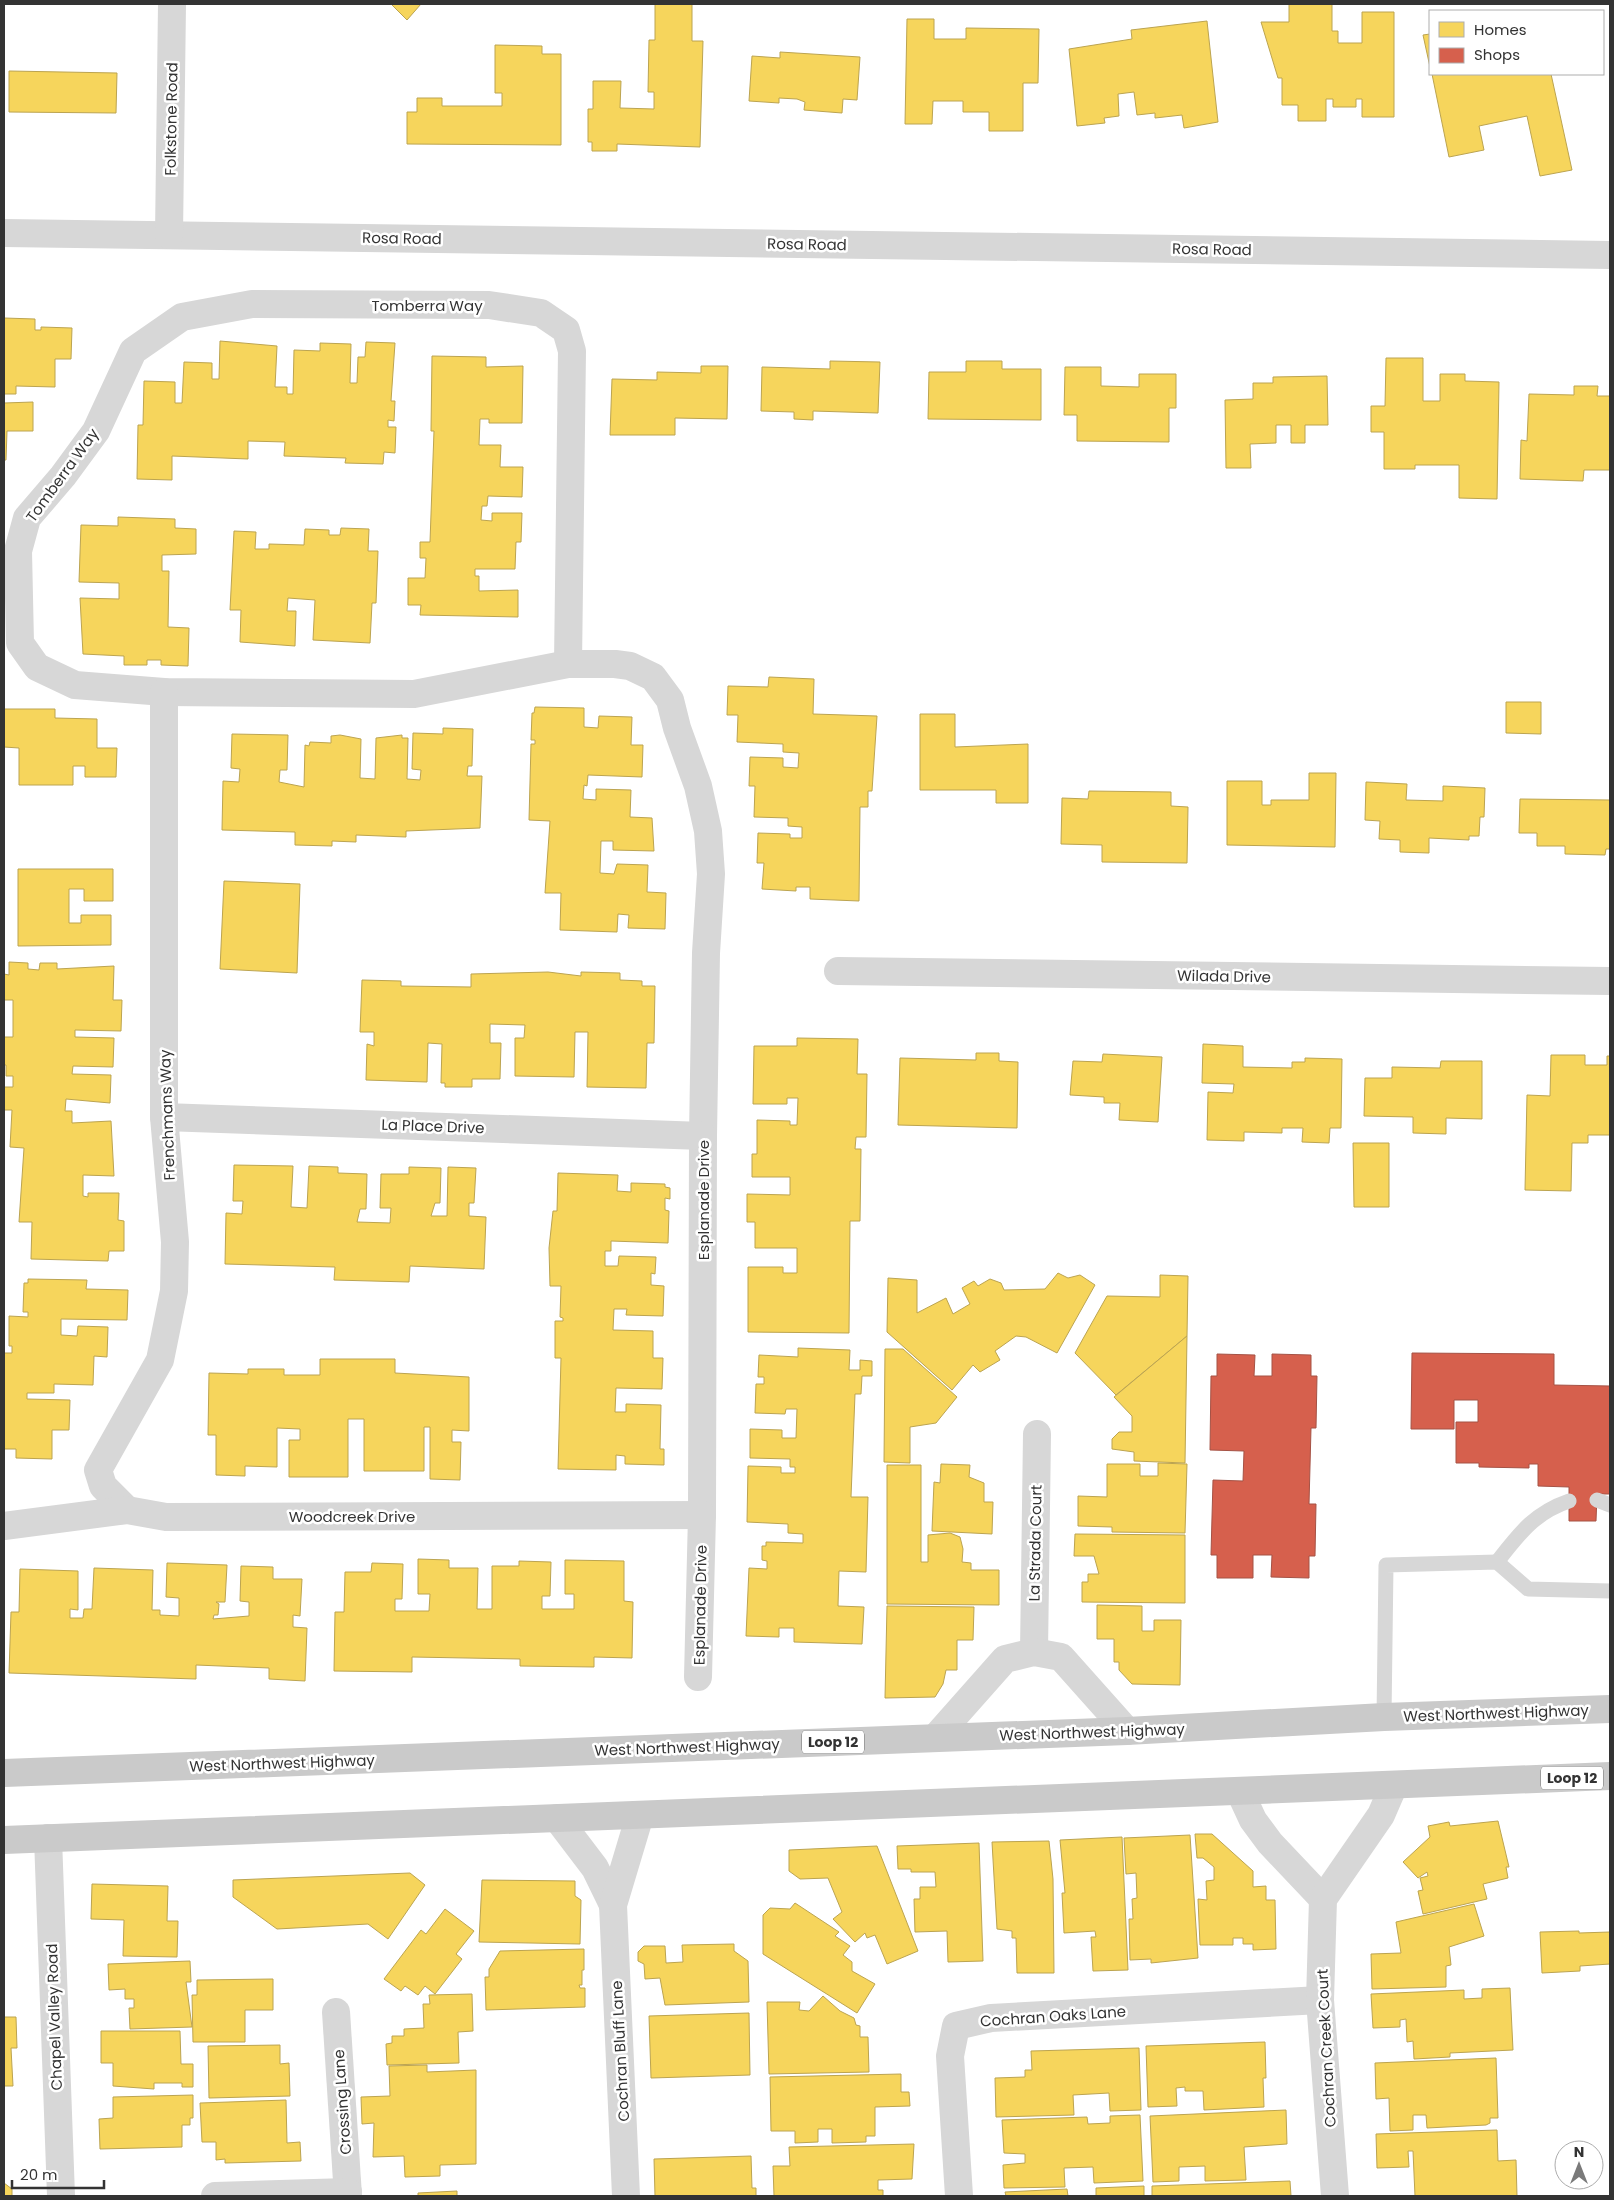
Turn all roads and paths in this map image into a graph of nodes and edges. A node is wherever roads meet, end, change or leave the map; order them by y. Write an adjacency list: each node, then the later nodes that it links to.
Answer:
1 (172, 4): 3 (street, Folkstone Road)
2 (4, 233): 3 (street, Rosa Road)
3 (169, 235): 4 (street, Rosa Road)
4 (1610, 255)
5 (568, 664): 6 (street, Tomberra Way); 6 (street, Tomberra Way); 7 (street, Tomberra Way)
6 (164, 692): 10 (street, Frenchmans Way)
7 (677, 728): 11 (street, Esplanade Drive)
8 (838, 970): 9 (street, Wilada Drive)
9 (1610, 981)
10 (164, 1117): 11 (street, La Place Drive); 14 (street, Frenchmans Way)
11 (703, 1136): 15 (street, Esplanade Drive)
12 (1037, 1434): 19 (street, La Strada Court)
13 (1569, 1501): 17 (lane)
14 (127, 1510): 15 (street, Woodcreek Drive); 16 (street, Woodcreek Drive)
15 (702, 1515): 20 (street, Esplanade Drive)
16 (4, 1526)
17 (1497, 1562): 18 (lane); 22 (lane)
18 (1610, 1591)
19 (1034, 1652): 23 (street); 24 (street)
20 (698, 1677)
21 (1610, 1709): 22 (main road, West Northwest Highway / Loop 12)
22 (1384, 1717): 23 (main road, West Northwest Highway / Loop 12)
23 (1127, 1731): 24 (main road, West Northwest Highway / Loop 12)
24 (935, 1738): 25 (main road, West Northwest Highway / Loop 12)
25 (4, 1774)
26 (1610, 1776): 27 (main road, Loop 12)
27 (1394, 1785): 28 (main road, Loop 12); 35 (street)
28 (1240, 1792): 29 (main road, Loop 12); 35 (street)
29 (640, 1815): 30 (main road, Loop 12); 33 (street, Cochran Bluff Lane)
30 (557, 1818): 31 (main road, Loop 12); 34 (street, Cochran Bluff Lane)
31 (48, 1838): 32 (main road, Loop 12); 40 (street, Chapel Valley Road)
32 (4, 1840)
33 (624, 1866): 34 (lane); 36 (street, Cochran Bluff Lane)
34 (595, 1868): 36 (street, Cochran Bluff Lane)
35 (1323, 1899): 37 (street, Cochran Creek Court)
36 (614, 1905): 42 (street, Cochran Bluff Lane)
37 (1320, 2000): 43 (street, Cochran Oaks Lane); 44 (street, Cochran Creek Court)
38 (336, 2012): 39 (street, Crossing Lane)
39 (348, 2194): 41 (street, Crossing Lane)
40 (61, 2196)
41 (215, 2196)
42 (626, 2196)
43 (958, 2196)
44 (1335, 2196)

